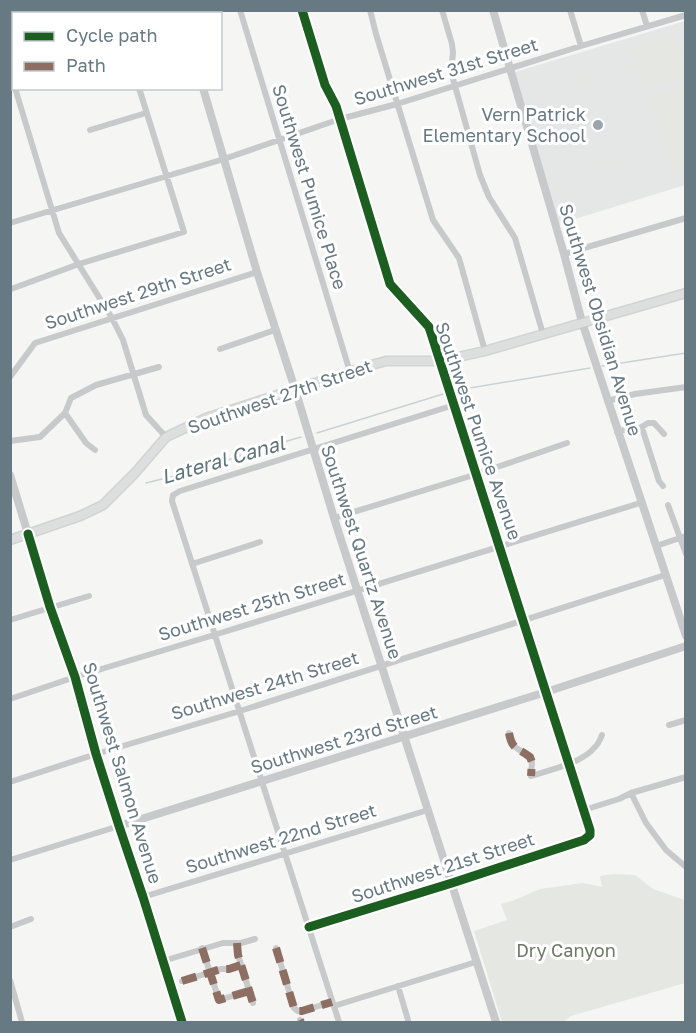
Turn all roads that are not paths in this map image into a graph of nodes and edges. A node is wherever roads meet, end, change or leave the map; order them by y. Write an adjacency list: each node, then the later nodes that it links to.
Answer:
1 (240, 10): 20 (street, Southwest Pumice Place)
2 (302, 10): 18 (street, Southwest Pumice Avenue)
3 (370, 10): 16 (street)
4 (442, 10): 12 (street)
5 (493, 10): 11 (street, Southwest Obsidian Avenue)
6 (570, 10): 10 (street)
7 (642, 10): 9 (street)
8 (686, 15): 9 (street, Southwest 31st Street)
9 (647, 26): 10 (street, Southwest 31st Street)
10 (581, 46): 11 (street, Southwest 31st Street)
11 (510, 69): 12 (street, Southwest 31st Street); 26 (street, Southwest Obsidian Avenue)
12 (454, 86): 16 (street, Southwest 31st Street); 34 (street)
13 (16, 90): 23 (street)
14 (140, 90): 17 (street)
15 (203, 90): 21 (street, Southwest Quartz Avenue)
16 (397, 104): 18 (street, Southwest 31st Street); 36 (street)
17 (146, 113): 19 (street); 22 (street)
18 (340, 119): 20 (street, Southwest 31st Street); 37 (street, Southwest Pumice Avenue)
19 (90, 130)
20 (278, 140): 21 (street, Southwest 31st Street); 39 (street, Southwest Pumice Place)
21 (224, 159): 22 (street, Southwest 31st Street); 28 (street, Southwest Quartz Avenue)
22 (165, 175): 23 (street, Southwest 31st Street); 27 (street)
23 (52, 210): 25 (street, Southwest 31st Street); 27 (street)
24 (686, 218): 26 (street)
25 (10, 223)
26 (564, 254): 32 (street, Southwest Obsidian Avenue)
27 (79, 264): 29 (street); 31 (street)
28 (257, 272): 31 (street, Southwest 29th Street); 33 (street, Southwest Quartz Avenue)
29 (10, 289)
30 (686, 293): 32 (main road, Southwest 27th Street)
31 (112, 318): 40 (street); 41 (street, Southwest 29th Street)
32 (582, 322): 34 (main road, Southwest 27th Street); 44 (street, Southwest Obsidian Avenue)
33 (275, 330): 35 (street); 43 (street, Southwest Quartz Avenue)
34 (543, 334): 36 (main road, Southwest 27th Street)
35 (220, 349)
36 (485, 351): 37 (main road, Southwest 27th Street)
37 (440, 361): 39 (main road, Southwest 27th Street); 45 (street, Southwest Pumice Avenue)
38 (159, 367): 40 (street)
39 (350, 372): 43 (main road, Southwest 27th Street)
40 (133, 373): 46 (street); 50 (street)
41 (10, 377)
42 (686, 387): 44 (street)
43 (295, 389): 50 (main road, Southwest 27th Street); 54 (street, Southwest Quartz Avenue)
44 (607, 401): 48 (street, Southwest Obsidian Avenue)
45 (454, 405): 54 (street); 55 (street, Southwest Pumice Avenue)
46 (65, 413): 51 (street); 53 (street)
47 (640, 428): 48 (street); 49 (street); 57 (street)
48 (617, 432): 58 (street, Southwest Obsidian Avenue)
49 (664, 434)
50 (166, 437): 61 (main road, Southwest 27th Street)
51 (10, 441)
52 (567, 444): 55 (street)
53 (95, 450)
54 (313, 450): 60 (street, Southwest Quartz Avenue); 68 (street)
55 (477, 474): 60 (street); 66 (street, Southwest Pumice Avenue)
56 (10, 475): 61 (street, Southwest Salmon Avenue)
57 (663, 486)
58 (640, 503): 65 (street, Southwest Obsidian Avenue); 66 (street, Southwest 25th Street)
59 (668, 505): 62 (street)
60 (334, 518): 70 (street, Southwest Quartz Avenue)
61 (28, 534): 63 (main road, Southwest 27th Street); 72 (main road, Southwest Salmon Avenue)
62 (682, 537): 65 (street); 67 (street)
63 (10, 540)
64 (260, 542): 68 (street)
65 (656, 546): 69 (street, Southwest Obsidian Avenue)
66 (500, 547): 70 (street, Southwest 25th Street); 74 (street, Southwest Pumice Avenue)
67 (686, 554)
68 (192, 564): 75 (street)
69 (665, 575): 74 (street, Southwest 24th Street); 76 (street, Southwest Obsidian Avenue)
70 (357, 591): 75 (street, Southwest 25th Street); 78 (street, Southwest Quartz Avenue)
71 (89, 596): 72 (street)
72 (50, 608): 73 (street); 79 (main road, Southwest Salmon Avenue)
73 (10, 620)
74 (523, 620): 78 (street, Southwest 24th Street); 80 (street, Southwest Pumice Avenue)
75 (214, 635): 79 (street, Southwest 25th Street); 82 (street)
76 (686, 636)
77 (686, 646): 80 (street, Southwest 23rd Street)
78 (382, 666): 82 (street, Southwest 24th Street); 87 (street, Southwest Quartz Avenue)
79 (75, 677): 81 (street, Southwest 25th Street); 88 (main road, Southwest Salmon Avenue)
80 (546, 692): 87 (street, Southwest 23rd Street); 89 (street, Southwest Pumice Avenue)
81 (10, 699)
82 (240, 711): 88 (street, Southwest 24th Street); 91 (street)
83 (686, 720): 84 (street)
84 (669, 725)
85 (509, 733): 89 (street)
86 (602, 735): 89 (street)
87 (404, 737): 91 (street, Southwest 23rd Street); 94 (street, Southwest Quartz Avenue)
88 (96, 754): 92 (street, Southwest 24th Street); 96 (main road, Southwest Salmon Avenue)
89 (569, 763): 95 (street, Southwest Pumice Avenue)
90 (686, 777): 93 (street)
91 (262, 781): 96 (street, Southwest 23rd Street); 98 (street)
92 (10, 782)
93 (631, 793): 95 (street); 100 (street)
94 (428, 810): 98 (street, Southwest 22nd Street); 101 (street, Southwest Quartz Avenue)
95 (584, 810): 97 (street, Southwest Pumice Avenue)
96 (119, 826): 99 (street, Southwest 23rd Street); 102 (main road, Southwest Salmon Avenue)
97 (587, 838): 101 (street, Southwest 21st Street)
98 (284, 853): 102 (street, Southwest 22nd Street); 105 (street)
99 (10, 860)
100 (686, 867)
101 (452, 883): 105 (street, Southwest 21st Street); 111 (street, Southwest Quartz Avenue)
102 (143, 897): 110 (main road, Southwest Salmon Avenue)
103 (31, 920): 104 (street)
104 (10, 927)
105 (309, 927): 119 (street)
106 (255, 939): 107 (street)
107 (237, 942): 108 (street); 112 (street)
108 (202, 948): 110 (street); 113 (street)
109 (276, 948): 119 (street)
110 (163, 961): 124 (main road, Southwest Salmon Avenue)
111 (476, 962): 116 (street); 126 (street, Southwest Quartz Avenue)
112 (241, 965): 113 (street); 117 (street)
113 (210, 973): 115 (street); 117 (street)
114 (10, 980): 120 (street)
115 (182, 981)
116 (398, 986): 119 (street); 122 (street)
117 (249, 991): 118 (street)
118 (253, 1003)
119 (333, 1004): 125 (street)
120 (20, 1012): 121 (street); 123 (street)
121 (10, 1015)
122 (408, 1020)
123 (22, 1023)
124 (182, 1023)
125 (339, 1023)
126 (496, 1023)

